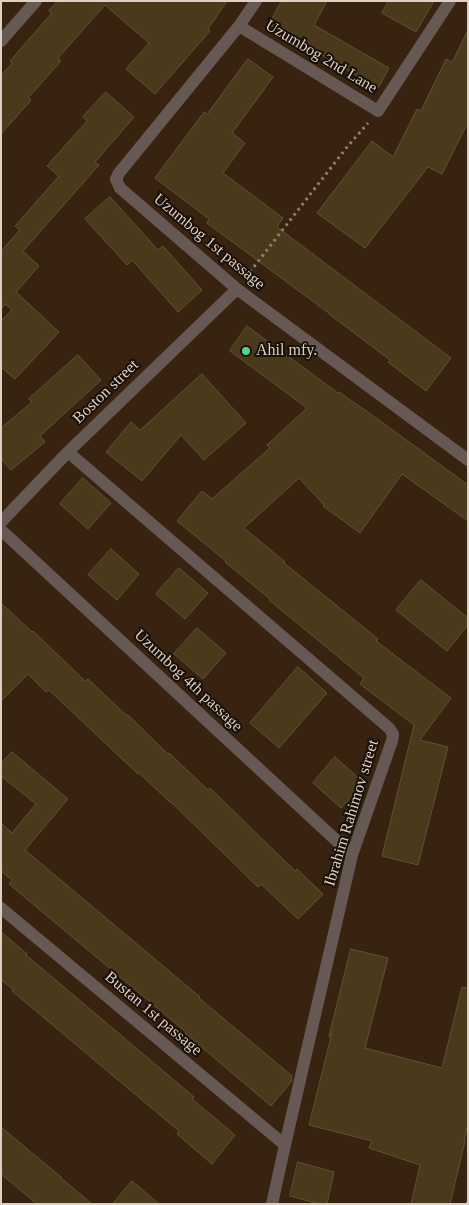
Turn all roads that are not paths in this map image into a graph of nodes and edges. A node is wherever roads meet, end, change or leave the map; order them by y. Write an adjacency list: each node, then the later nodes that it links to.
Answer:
1 (36, 1): 5 (street)
2 (256, 1): 4 (street, Uzumbog 1st passage)
3 (450, 1): 4 (street, Uzumbog 2nd Lane)
4 (239, 26): 6 (street, Uzumbog 1st passage)
5 (1, 41)
6 (237, 289): 7 (street, Boston street); 8 (street, Uzumbog 1st passage)
7 (68, 452): 9 (street, Boston street); 11 (street, Ibrahim Rahimov street)
8 (468, 460)
9 (1, 522)
10 (1, 530): 11 (street, Uzumbog 4th passage)
11 (352, 855): 13 (street, Ibrahim Rahimov street)
12 (1, 908): 13 (street, Bustan 1st passage)
13 (285, 1145): 14 (street, Ibrahim Rahimov street)
14 (272, 1204)

